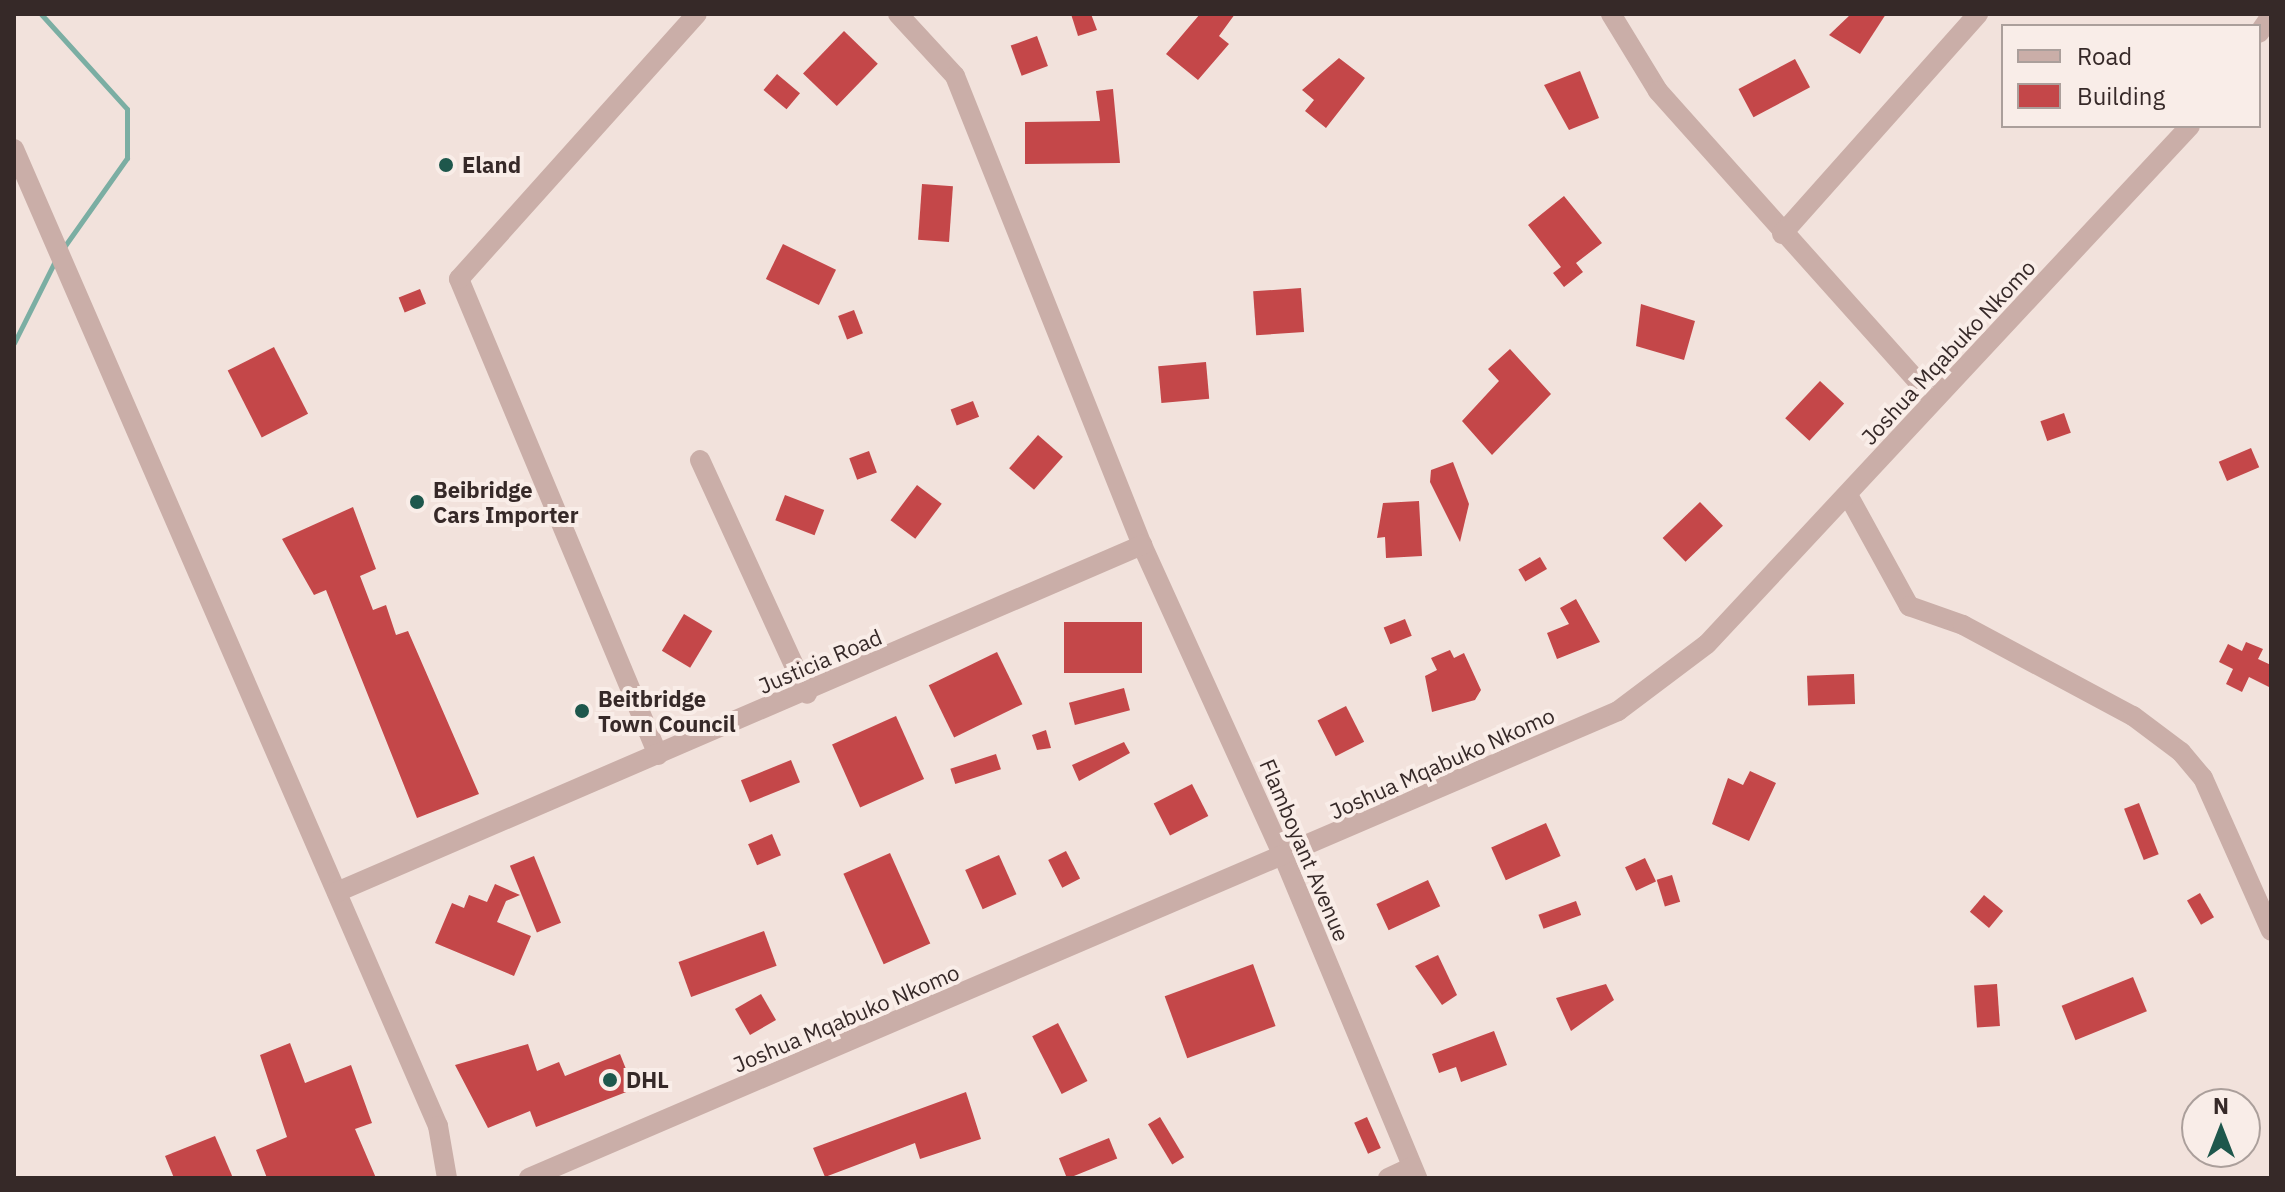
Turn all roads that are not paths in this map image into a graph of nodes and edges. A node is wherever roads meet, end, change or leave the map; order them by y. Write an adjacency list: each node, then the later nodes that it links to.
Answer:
1 (697, 14): 13 (street)
2 (898, 14): 11 (street, Flamboyant Avenue)
3 (1611, 14): 7 (street)
4 (1978, 14): 7 (street)
5 (2188, 128): 8 (street, Joshua Mqabuko Nkomo)
6 (14, 149): 15 (street)
7 (1782, 234): 8 (street)
8 (1934, 400): 10 (street, Joshua Mqabuko Nkomo)
9 (700, 460): 12 (street)
10 (1848, 495): 14 (street, Joshua Mqabuko Nkomo); 16 (street)
11 (1142, 545): 12 (street, Justicia Road); 14 (street, Flamboyant Avenue)
12 (807, 694): 13 (street, Justicia Road)
13 (658, 755): 15 (street, Justicia Road)
14 (1284, 858): 17 (street, Flamboyant Avenue); 19 (street, Joshua Mqabuko Nkomo)
15 (337, 892): 18 (street)
16 (2271, 931)
17 (1415, 1172): 20 (street)
18 (447, 1178)
19 (529, 1178)
20 (1388, 1178)

